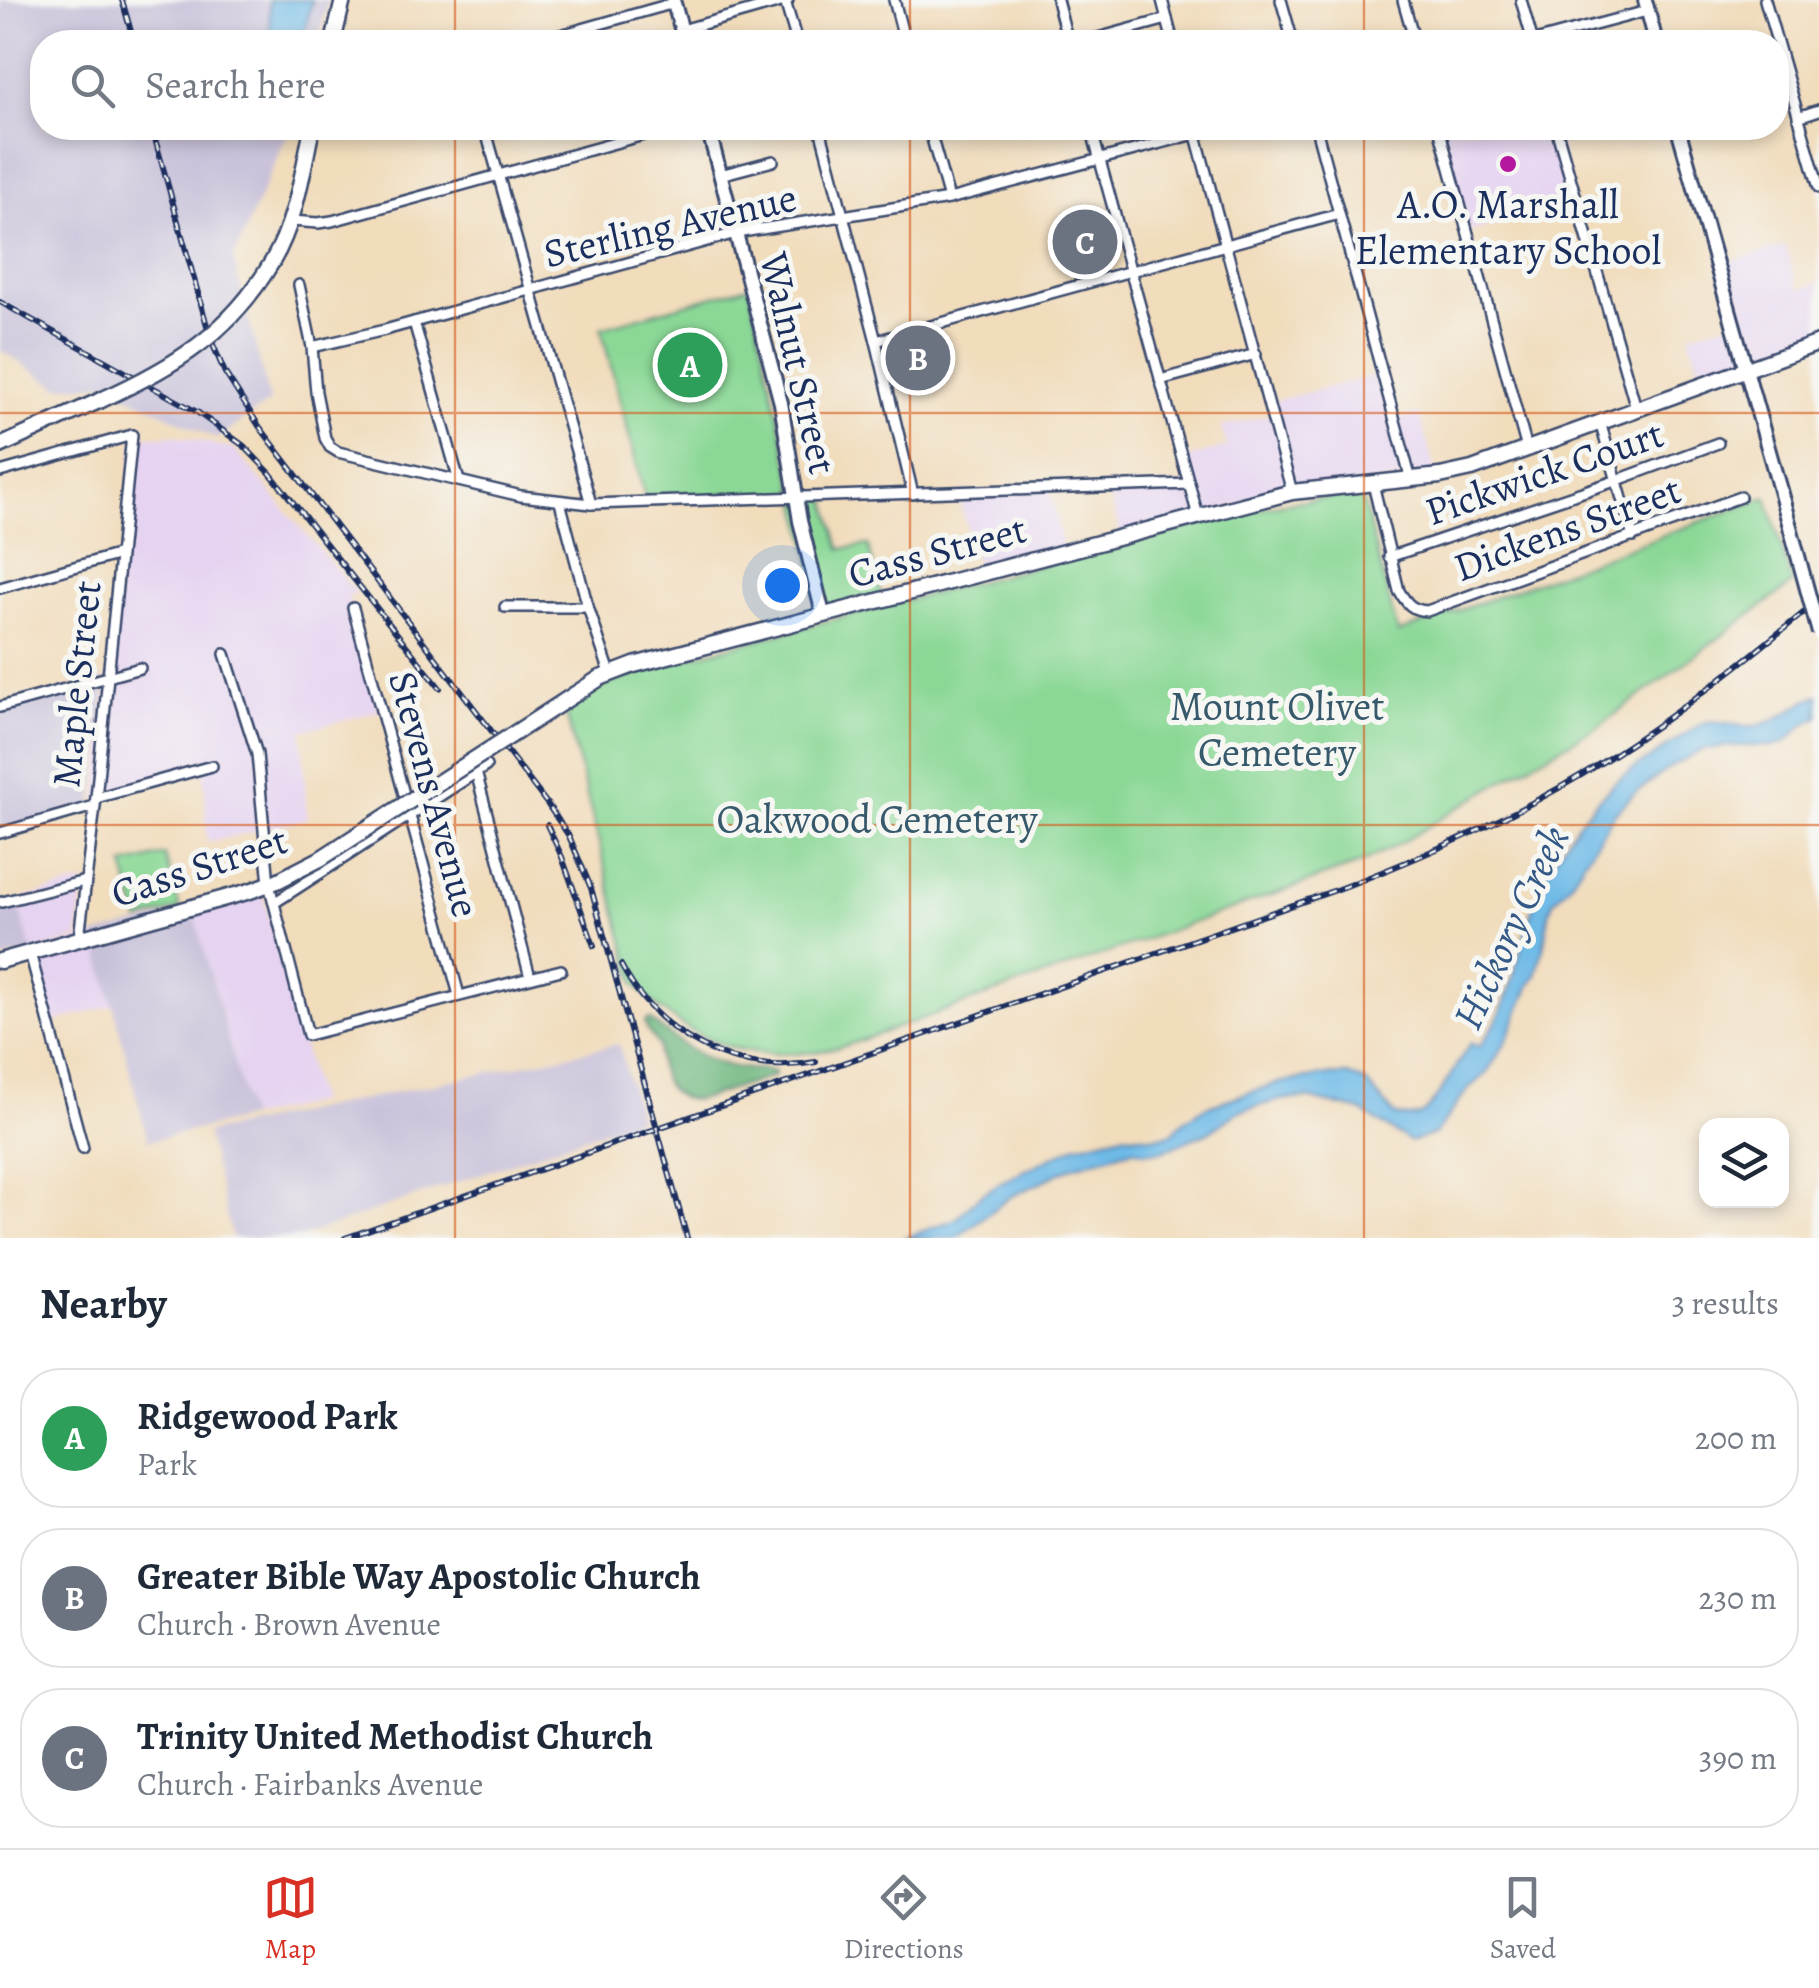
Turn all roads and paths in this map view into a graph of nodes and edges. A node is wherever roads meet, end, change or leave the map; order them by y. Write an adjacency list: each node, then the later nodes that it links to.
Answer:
1 (344, 0): 13 (main road)
2 (787, 0): 16 (street); 17 (street)
3 (894, 0): 18 (street)
4 (1057, 0): 19 (street)
5 (1162, 0): 12 (street)
6 (1281, 0): 22 (street)
7 (1403, 0): 23 (street)
8 (1521, 0): 24 (street)
9 (1765, 0): 27 (street)
10 (674, 1): 14 (street); 15 (street)
11 (1648, 4): 25 (street); 26 (street)
12 (1167, 19): 20 (street); 21 (street)
13 (336, 30)
14 (576, 30)
15 (682, 30)
16 (701, 30)
17 (794, 30)
18 (903, 30)
19 (1065, 30)
20 (1127, 30)
21 (1170, 30)
22 (1290, 30)
23 (1412, 30)
24 (1529, 30)
25 (1569, 30)
26 (1653, 30)
27 (1773, 30)
28 (1789, 85): 30 (street)
29 (1819, 110): 30 (street)
30 (1798, 117): 48 (street)
31 (309, 140): 52 (main road)
32 (488, 140): 47 (street)
33 (627, 140): 47 (street)
34 (711, 140): 46 (street, Walnut Street)
35 (823, 140): 51 (street)
36 (932, 140): 49 (street)
37 (1095, 140): 44 (street)
38 (1161, 140): 44 (street, Sterling Avenue)
39 (1198, 140): 54 (street)
40 (1319, 140): 50 (street)
41 (1442, 140): 69 (street)
42 (1559, 140): 65 (street)
43 (1681, 140): 63 (street)
44 (1100, 158): 49 (street, Sterling Avenue); 55 (street)
45 (772, 161): 46 (street)
46 (720, 175): 53 (street, Walnut Street)
47 (499, 176): 52 (street); 57 (street)
48 (1819, 188)
49 (949, 199): 51 (street, Sterling Avenue)
50 (1339, 214): 54 (street); 71 (street)
51 (844, 217): 53 (street, Sterling Avenue); 59 (street)
52 (292, 220): 68 (main road, bridge)
53 (736, 233): 57 (street, Sterling Avenue); 78 (street, Walnut Street)
54 (1227, 246): 55 (street); 62 (street)
55 (1130, 272): 59 (street); 64 (street)
56 (299, 286): 61 (street)
57 (531, 290): 58 (street, Sterling Avenue); 81 (street)
58 (414, 322): 61 (street, Sterling Avenue); 72 (street)
59 (876, 342): 77 (street)
60 (1819, 343): 63 (main road, Cass Street)
61 (312, 347): 72 (street)
62 (1256, 354): 64 (street); 76 (street)
63 (1746, 368): 65 (main road, Cass Street); 91 (street, bridge)
64 (1160, 380): 74 (street)
65 (1636, 408): 66 (main road, Cass Street)
66 (1600, 422): 69 (main road, Cass Street); 73 (street)
67 (1718, 443): 73 (street, Pickwick Court)
68 (0, 446)
69 (1527, 449): 71 (main road, Cass Street)
70 (0, 472): 84 (street, Maple Street)
71 (1411, 480): 75 (main road, Cass Street)
72 (459, 481): 80 (street)
73 (1615, 481): 83 (street); 85 (street, Pickwick Court)
74 (1189, 484): 77 (street); 82 (street)
75 (1373, 484): 76 (main road, Cass Street); 85 (street)
76 (1292, 492): 82 (main road, Cass Street)
77 (912, 494): 78 (street)
78 (796, 496): 81 (street); 90 (street, Walnut Street)
79 (1740, 497): 83 (street, Dickens Street)
80 (560, 502): 81 (street); 88 (street)
81 (591, 504)
82 (1198, 516): 90 (main road, Cass Street)
83 (1633, 537): 85 (street, Dickens Street)
84 (120, 554): 86 (street); 95 (street, Maple Street)
85 (1389, 557)
86 (0, 586)
87 (505, 607): 88 (street)
88 (588, 607): 94 (street)
89 (353, 608): 101 (street, Stevens Avenue)
90 (823, 614): 94 (main road, Cass Street)
91 (1819, 632)
92 (225, 654): 104 (street)
93 (140, 668): 95 (street)
94 (605, 676): 104 (main road, Cass Street, bridge)
95 (108, 677): 96 (street); 100 (street, Maple Street)
96 (0, 707)
97 (212, 766): 100 (street)
98 (486, 766): 99 (street)
99 (476, 772): 101 (street); 111 (street)
100 (95, 802): 102 (street); 103 (street, Maple Street)
101 (409, 815): 106 (street); 112 (street, Stevens Avenue)
102 (0, 834)
103 (85, 880): 105 (street); 107 (street, Maple Street)
104 (273, 882): 106 (street); 107 (main road, Cass Street)
105 (2, 902)
106 (274, 903): 112 (street)
107 (79, 938): 108 (main road, Cass Street)
108 (30, 953): 109 (main road, Cass Street); 113 (street)
109 (0, 961)
110 (561, 970): 111 (street)
111 (530, 977): 112 (street)
112 (459, 995)
113 (82, 1148)

